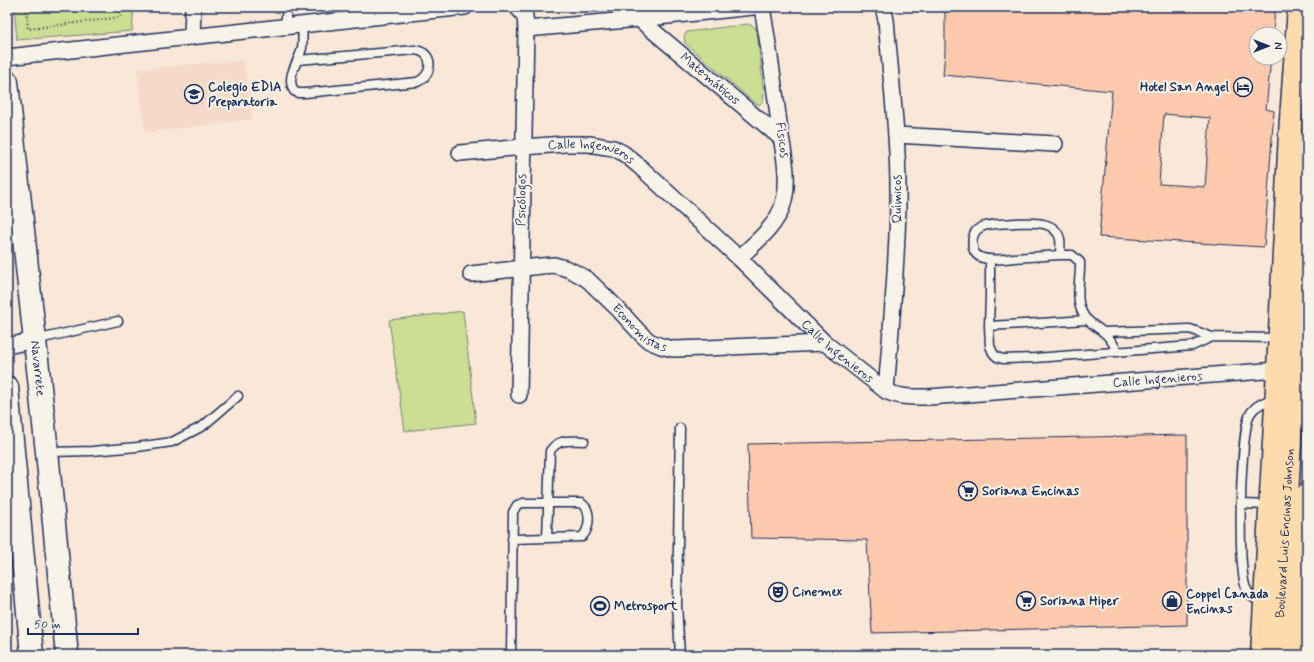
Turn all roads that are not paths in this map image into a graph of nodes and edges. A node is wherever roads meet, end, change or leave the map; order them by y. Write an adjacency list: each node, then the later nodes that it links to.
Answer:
1 (193, 7): 13 (street)
2 (287, 7): 11 (lane)
3 (465, 7): 10 (street)
4 (517, 7): 12 (street, Psicólogos)
5 (753, 7): 9 (street)
6 (762, 7): 18 (street, Físicos)
7 (883, 7): 17 (street, Químicos)
8 (1299, 7): 33 (main road)
9 (639, 19): 12 (street); 18 (street, Matemáticos)
10 (303, 25): 11 (street); 15 (lane)
11 (285, 27): 13 (street)
12 (526, 29): 21 (street, Psicólogos)
13 (192, 37): 14 (street)
14 (7, 57)
15 (298, 60): 15 (lane)
16 (7, 82): 34 (main road, Navarrete)
17 (896, 135): 20 (street); 40 (street, Químicos)
18 (781, 138): 24 (street, Físicos)
19 (1307, 142): 60 (main road, Boulevard Luis Encinas Johnson)
20 (1055, 144)
21 (523, 147): 22 (street, Calle Ingenieros); 24 (street, Calle Ingenieros); 26 (street, Psicólogos)
22 (460, 153)
23 (1060, 255): 25 (lane); 25 (lane); 28 (lane)
24 (739, 258): 35 (street, Calle Ingenieros)
25 (990, 259): 30 (lane)
26 (521, 268): 27 (street, Economistas); 35 (street, Economistas); 41 (street, Psicólogos)
27 (471, 274)
28 (1087, 320): 30 (lane); 31 (lane)
29 (118, 321): 34 (lane)
30 (989, 326): 37 (lane)
31 (1104, 332): 32 (lane); 37 (lane)
32 (1212, 337): 33 (lane); 37 (lane)
33 (1280, 338): 38 (main road)
34 (35, 340): 36 (street); 46 (main road, Navarrete)
35 (825, 343): 40 (street, Calle Ingenieros)
36 (7, 346)
37 (1118, 352)
38 (1278, 370): 40 (street, Calle Ingenieros); 43 (main road)
39 (7, 387): 55 (main road)
40 (886, 391)
41 (519, 395)
42 (238, 396): 46 (lane)
43 (1276, 398): 49 (lane); 50 (main road)
44 (680, 428): 58 (lane)
45 (584, 441): 48 (lane)
46 (47, 452): 56 (main road, Navarrete)
47 (1307, 495): 54 (main road, Boulevard Luis Encinas Johnson)
48 (548, 502): 51 (lane); 51 (lane); 52 (lane)
49 (1242, 504): 50 (lane); 53 (lane)
50 (1270, 506): 53 (main road)
51 (547, 538): 52 (lane)
52 (512, 539): 57 (lane)
53 (1264, 604): 59 (main road)
54 (1299, 650)
55 (32, 655)
56 (67, 655)
57 (511, 655)
58 (680, 655)
59 (1262, 655)
60 (1278, 655)

